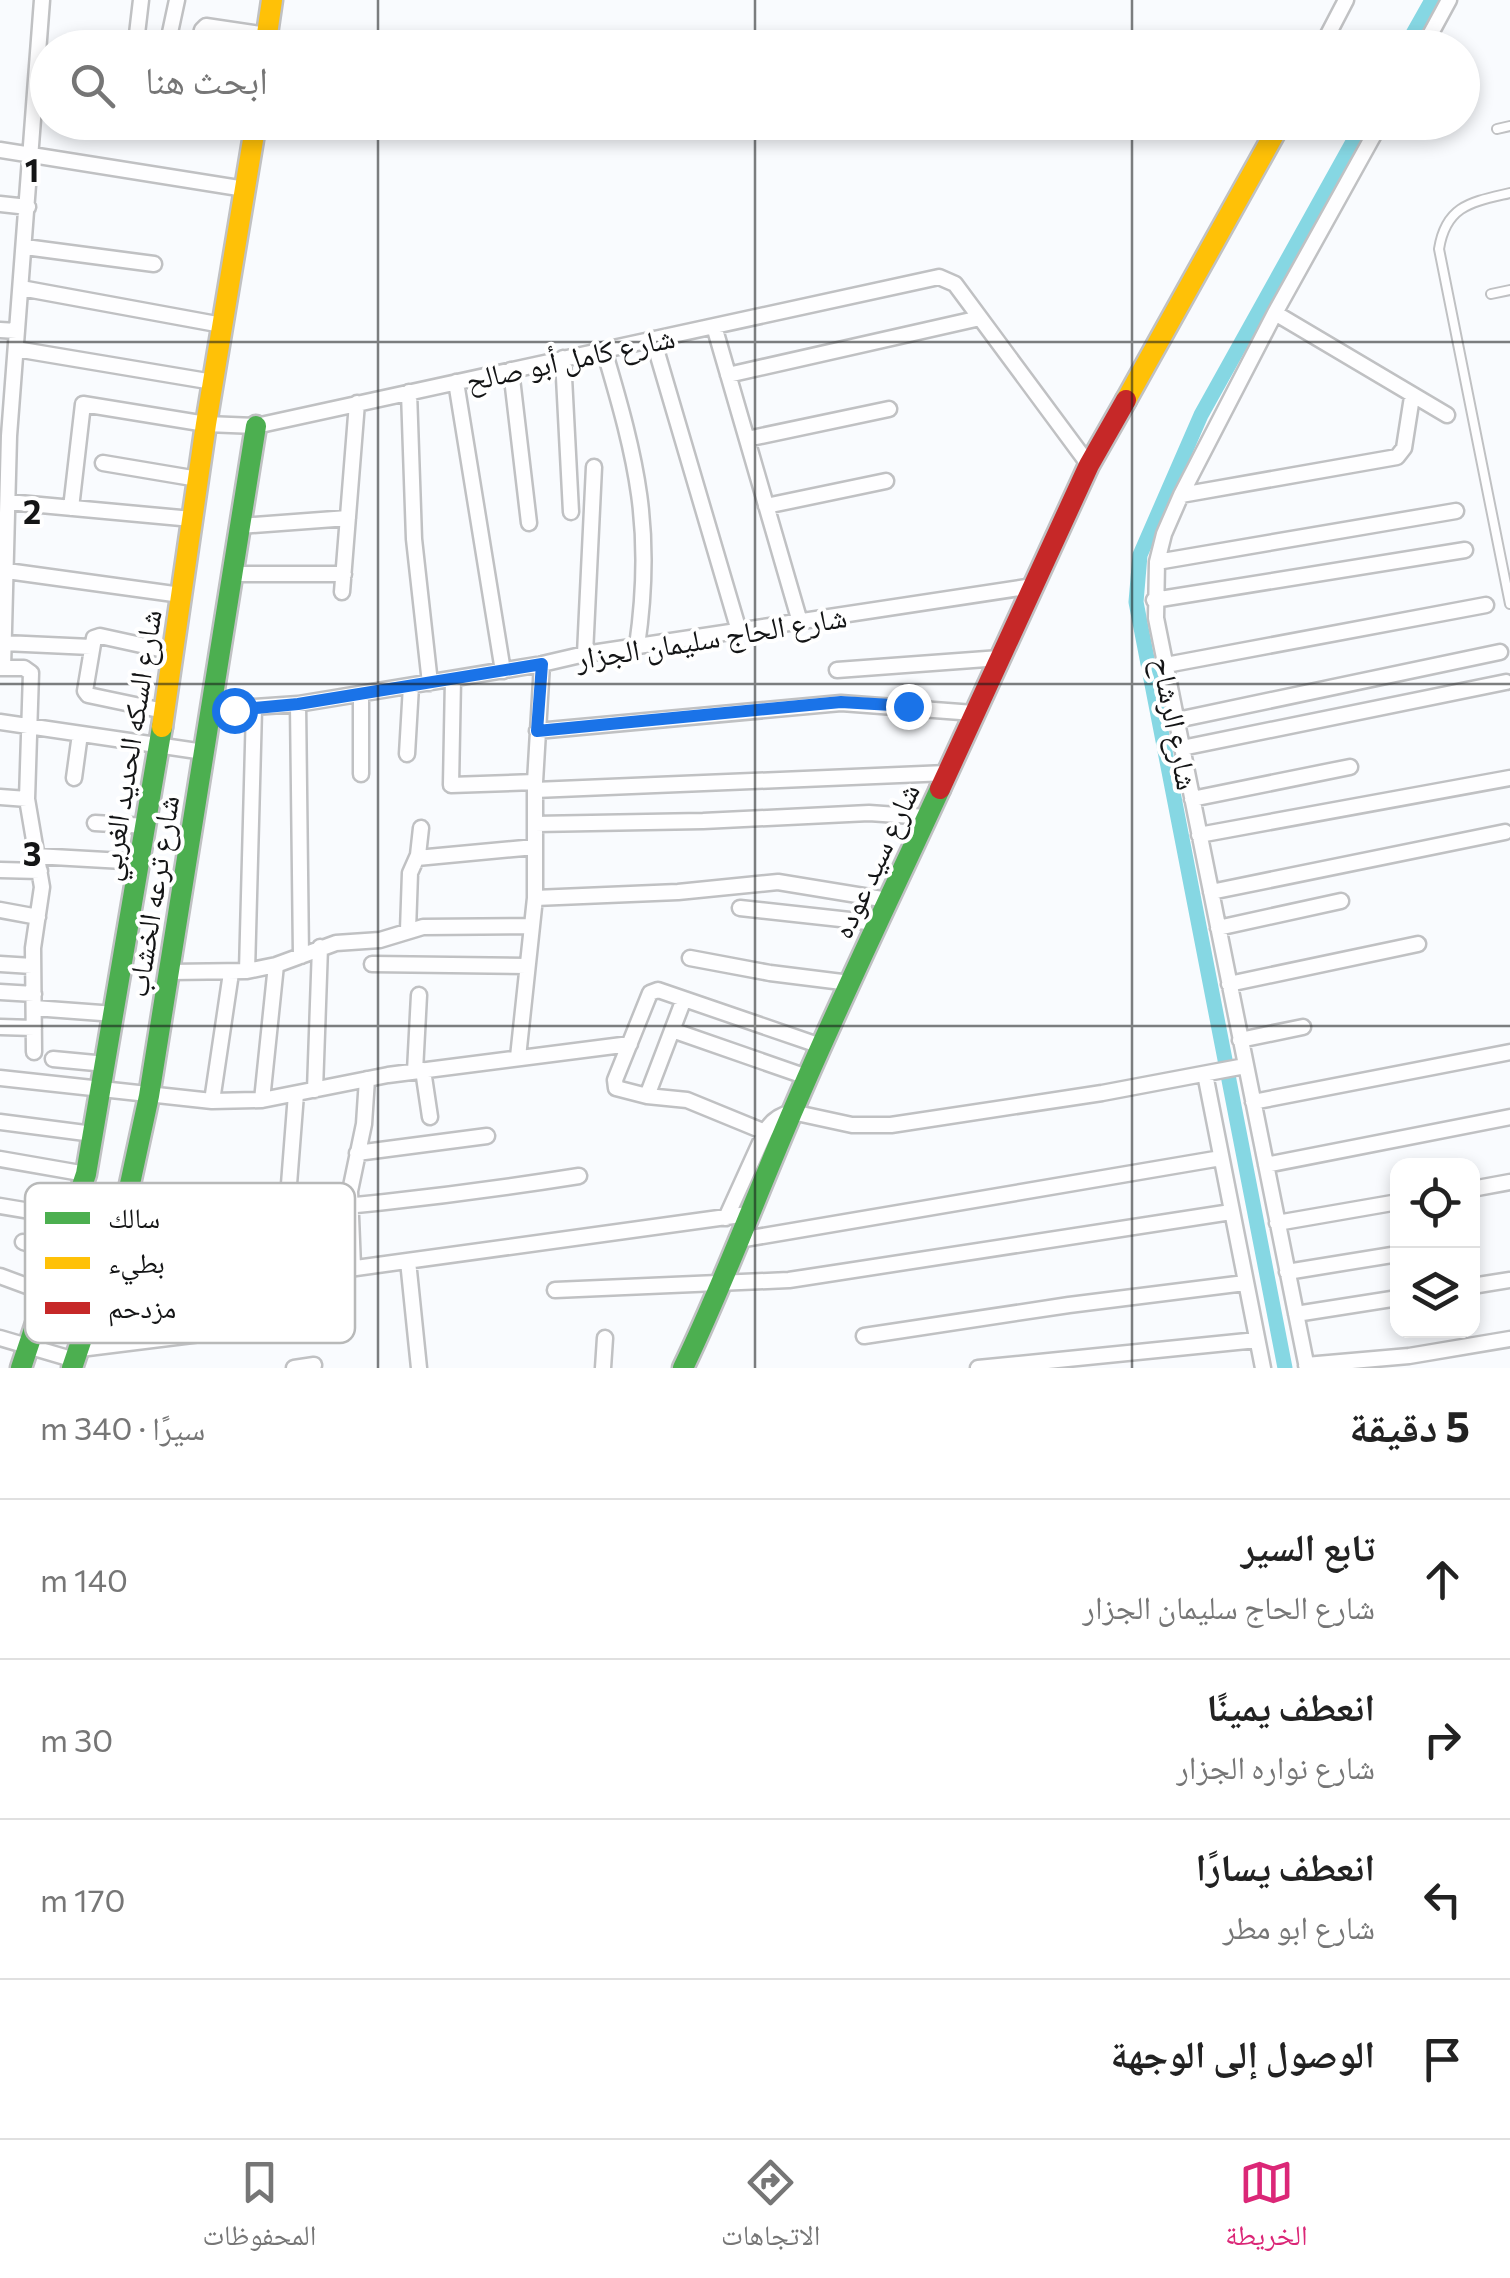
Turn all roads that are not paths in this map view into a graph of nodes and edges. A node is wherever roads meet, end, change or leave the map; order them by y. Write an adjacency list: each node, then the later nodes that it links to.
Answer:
1 (42, 0): 7 (street)
2 (140, 0): 8 (street)
3 (177, 0): 9 (street)
4 (272, 0): 10 (street)
5 (1346, 0): 11 (street)
6 (1449, 0): 12 (street)
7 (42, 30)
8 (138, 30)
9 (171, 30)
10 (268, 30)
11 (1330, 30)
12 (1432, 30)
13 (1510, 126): 14 (lane)
14 (1497, 129)
15 (34, 140): 20 (street)
16 (253, 140): 21 (street, شارع السكه الحديد الغربي)
17 (1271, 140): 54 (street, شارع سيد عوده)
18 (1371, 140): 30 (street, شارع الرشاح)
19 (0, 150): 20 (street)
20 (32, 153): 21 (street); 24 (street)
21 (245, 188): 32 (street, شارع السكه الحديد الغربي)
22 (1510, 194): 71 (lane)
23 (0, 204): 24 (street)
24 (28, 207): 25 (street)
25 (25, 247): 26 (street); 27 (street)
26 (154, 264)
27 (21, 288): 32 (street); 35 (street)
28 (1510, 290): 29 (lane)
29 (1491, 294)
30 (1275, 313): 45 (street); 58 (street, شارع الرشاح)
31 (980, 318): 33 (street, شارع كامل أبو صالح); 41 (street); 54 (street)
32 (222, 326): 42 (street, شارع السكه الحديد الغربي)
33 (714, 326): 36 (street, شارع كامل أبو صالح); 41 (street)
34 (0, 330): 35 (street)
35 (17, 331): 37 (street)
36 (653, 339): 38 (street, شارع كامل أبو صالح); 83 (street)
37 (16, 349): 42 (street); 48 (street)
38 (604, 350): 39 (street, شارع كامل أبو صالح); 85 (street)
39 (563, 358): 40 (street, شارع كامل أبو صالح); 63 (street)
40 (511, 370): 43 (street, شارع كامل أبو صالح); 66 (street)
41 (728, 375): 52 (street)
42 (212, 382): 50 (street, شارع السكه الحديد الغربي)
43 (456, 382): 44 (street, شارع كامل أبو صالح); 95 (street)
44 (409, 392): 46 (street, شارع كامل أبو صالح); 98 (street)
45 (1412, 397): 49 (street); 58 (street)
46 (357, 404): 51 (street, شارع كامل أبو صالح); 64 (street)
47 (889, 409): 52 (street)
48 (5, 412): 59 (street)
49 (1447, 415)
50 (206, 424): 51 (street, شارع كامل أبو صالح); 56 (street, شارع السكه الحديد الغربي); 61 (street, شارع كامل أبو صالح)
51 (256, 426): 67 (street, شارع ترعه الخشاب)
52 (747, 439): 60 (street)
53 (103, 463): 56 (street)
54 (1088, 465): 76 (street, شارع سيد عوده)
55 (594, 466): 89 (street)
56 (198, 480): 65 (street, شارع السكه الحديد الغربي)
57 (886, 481): 60 (street)
58 (1181, 495): 72 (street, شارع الرشاح)
59 (8, 502): 61 (street); 68 (street)
60 (766, 506): 82 (street)
61 (71, 508): 65 (street)
62 (1456, 511): 72 (street)
63 (570, 512)
64 (348, 518): 67 (street); 75 (street)
65 (192, 519): 78 (street, شارع السكه الحديد الغربي)
66 (530, 523)
67 (240, 526): 74 (street, شارع ترعه الخشاب)
68 (4, 532): 73 (street)
69 (1510, 549): 71 (lane)
70 (1465, 550): 79 (street)
71 (1499, 551): 80 (lane)
72 (1156, 562): 79 (street, شارع الرشاح)
73 (7, 571): 78 (street); 84 (street)
74 (232, 574): 75 (street); 103 (street, شارع ترعه الخشاب)
75 (344, 574): 77 (street)
76 (1032, 586): 82 (street, شارع الحاج سليمان الجزار); 90 (street, شارع سيد عوده)
77 (342, 592)
78 (181, 595): 87 (street, شارع السكه الحديد الغربي)
79 (1154, 600): 92 (street, شارع الرشاح)
80 (1510, 604)
81 (1486, 605): 92 (street)
82 (800, 622): 83 (street, شارع الحاج سليمان الجزار)
83 (740, 631): 85 (street, شارع الحاج سليمان الجزار)
84 (4, 643): 86 (street); 93 (street)
85 (637, 646): 89 (street, شارع الحاج سليمان الجزار)
86 (91, 647): 87 (street); 104 (street)
87 (173, 652): 104 (street, شارع السكه الحديد الغربي)
88 (1500, 652): 106 (street)
89 (585, 654): 91 (street, شارع الحاج سليمان الجزار)
90 (1000, 658): 94 (street); 105 (street, شارع سيد عوده)
91 (542, 664): 95 (street, شارع الحاج سليمان الجزار); 109 (street)
92 (1166, 665): 106 (street, شارع الرشاح)
93 (2, 668): 108 (street)
94 (838, 670)
95 (502, 671): 96 (street, شارع الحاج سليمان الجزار)
96 (453, 679): 98 (street, شارع الحاج سليمان الجزار); 120 (street)
97 (1506, 682): 112 (street)
98 (430, 683): 99 (street, شارع الحاج سليمان الجزار)
99 (411, 686): 100 (street, شارع الحاج سليمان الجزار); 114 (street)
100 (361, 694): 101 (street, شارع الحاج سليمان الجزار); 117 (street)
101 (298, 704): 102 (street, شارع الحاج سليمان الجزار); 149 (street)
102 (254, 709): 103 (street, شارع الحاج سليمان الجزار); 156 (street)
103 (210, 710): 113 (street, شارع ترعه الخشاب)
104 (164, 711): 111 (street, شارع السكه الحديد الغربي)
105 (974, 713): 109 (street); 116 (street, شارع سيد عوده)
106 (1176, 720): 112 (street, شارع الرشاح)
107 (0, 722): 108 (street)
108 (31, 728): 110 (street); 122 (street)
109 (537, 731): 120 (street)
110 (80, 734): 111 (street); 118 (street)
111 (158, 746): 113 (street); 127 (street, شارع السكه الحديد الغربي)
112 (1182, 748): 123 (street, شارع الرشاح)
113 (204, 752): 157 (street, شارع ترعه الخشاب)
114 (407, 754)
115 (1350, 767): 123 (street)
116 (946, 773): 120 (street); 124 (street, شارع سيد عوده)
117 (361, 774)
118 (74, 778)
119 (1510, 778): 130 (street)
120 (535, 786): 126 (street)
121 (0, 797): 122 (street)
122 (27, 799): 134 (street)
123 (1192, 799): 130 (street, شارع الرشاح)
124 (926, 817): 126 (street); 138 (street, شارع سيد عوده)
125 (95, 824): 127 (street)
126 (535, 824): 131 (street)
127 (146, 826): 133 (street, شارع السكه الحديد الغربي)
128 (421, 828): 132 (street)
129 (1505, 832): 136 (street)
130 (1200, 835): 136 (street, شارع الرشاح)
131 (535, 847): 132 (street); 137 (street)
132 (417, 858): 146 (street)
133 (140, 862): 134 (street); 165 (street, شارع السكه الحديد الغربي)
134 (38, 863): 135 (street); 142 (street)
135 (0, 870)
136 (1211, 892): 145 (street, شارع الرشاح)
137 (535, 898): 138 (street); 144 (street)
138 (888, 900): 143 (street, شارع سيد عوده)
139 (1341, 901): 145 (street)
140 (740, 908): 143 (street)
141 (0, 910): 142 (street)
142 (38, 917): 154 (street)
143 (877, 923): 159 (street, شارع سيد عوده)
144 (532, 926): 146 (street); 155 (street)
145 (1218, 928): 160 (street, شارع الرشاح)
146 (408, 930): 148 (street)
147 (1418, 944): 160 (street)
148 (320, 948): 149 (street); 184 (street)
149 (301, 956): 152 (street)
150 (690, 958): 159 (street)
151 (0, 964): 154 (street)
152 (276, 964): 156 (street); 189 (street)
153 (372, 964): 155 (street)
154 (32, 966): 164 (street)
155 (528, 966): 175 (street)
156 (247, 971): 158 (street)
157 (169, 972): 158 (street); 187 (street, شارع ترعه الخشاب)
158 (230, 973): 190 (street)
159 (850, 982): 172 (street, شارع سيد عوده)
160 (1229, 984): 170 (street, شارع الرشاح)
161 (0, 992): 164 (street)
162 (418, 995): 179 (street)
163 (684, 999): 169 (street); 171 (street); 172 (street)
164 (34, 1001): 165 (street); 168 (street)
165 (116, 1014): 177 (street, شارع السكه الحديد الغربي)
166 (0, 1027): 168 (street)
167 (1303, 1027): 170 (street)
168 (34, 1028): 173 (street)
169 (672, 1030): 181 (street); 188 (street)
170 (1240, 1040): 178 (street, شارع الرشاح)
171 (630, 1044): 175 (street); 188 (street)
172 (821, 1046): 181 (street, شارع سيد عوده)
173 (34, 1052)
174 (1510, 1052): 191 (street)
175 (518, 1057): 179 (street)
176 (53, 1058): 177 (street)
177 (106, 1064): 185 (street, شارع السكه الحديد الغربي)
178 (1246, 1066): 180 (street); 191 (street, شارع الرشاح)
179 (419, 1071): 183 (street); 193 (street)
180 (1205, 1074): 192 (street); 200 (street)
181 (806, 1077): 192 (street, شارع سيد عوده)
182 (0, 1078): 185 (street)
183 (367, 1079): 184 (street); 199 (street)
184 (315, 1090): 186 (street)
185 (102, 1091): 187 (street); 197 (street, شارع السكه الحديد الغربي)
186 (296, 1094): 189 (street); 208 (street)
187 (149, 1096): 190 (street); 207 (street, شارع ترعه الخشاب)
188 (647, 1096): 196 (street)
189 (262, 1100): 190 (street)
190 (212, 1101)
191 (1253, 1102): 202 (street, شارع الرشاح)
192 (792, 1112): 196 (street); 216 (street, شارع سيد عوده)
193 (430, 1117)
194 (1510, 1117): 202 (street)
195 (0, 1122): 197 (street)
196 (765, 1132): 217 (street)
197 (93, 1134): 203 (street, شارع السكه الحديد الغربي)
198 (487, 1136): 199 (street)
199 (356, 1152): 209 (street)
200 (1221, 1158): 215 (street); 219 (street)
201 (0, 1159): 203 (street)
202 (1266, 1166): 218 (street, شارع الرشاح)
203 (86, 1174): 206 (street, شارع السكه الحديد الغربي)
204 (579, 1176): 211 (street)
205 (1510, 1182): 210 (street)
206 (83, 1183)
207 (130, 1183)
208 (289, 1183)
209 (352, 1183)
210 (1480, 1188)
211 (355, 1203)
212 (1390, 1203): 218 (street)
213 (0, 1206): 214 (street)
214 (25, 1210)
215 (1231, 1212): 226 (street); 227 (street)
216 (748, 1214): 217 (street); 219 (street, شارع سيد عوده)
217 (726, 1218): 221 (street)
218 (1277, 1224): 223 (street, شارع الرشاح)
219 (739, 1240): 226 (street, شارع سيد عوده)
220 (1390, 1255): 223 (street)
221 (408, 1261): 222 (street); 246 (street)
222 (355, 1268)
223 (1288, 1272): 232 (street, شارع الرشاح)
224 (0, 1276): 228 (street)
225 (1510, 1280): 229 (street)
226 (725, 1281): 230 (street); 248 (street, شارع سيد عوده)
227 (1245, 1283): 233 (street); 237 (street)
228 (25, 1285)
229 (1480, 1285)
230 (555, 1290)
231 (1390, 1299): 232 (street)
232 (1296, 1314): 243 (street, شارع الرشاح)
233 (864, 1336)
234 (0, 1338): 240 (street)
235 (605, 1338): 247 (street)
236 (1510, 1339): 243 (street)
237 (1257, 1340): 249 (street); 250 (street)
238 (29, 1343): 240 (street, شارع السكه الحديد الغربي)
239 (176, 1343): 241 (street)
240 (28, 1347): 241 (street); 244 (street, شارع السكه الحديد الغربي)
241 (76, 1359)
242 (314, 1365): 245 (street)
243 (1306, 1366)
244 (21, 1368)
245 (294, 1368)
246 (420, 1368)
247 (603, 1368)
248 (683, 1368)
249 (978, 1368)
250 (1262, 1368)

